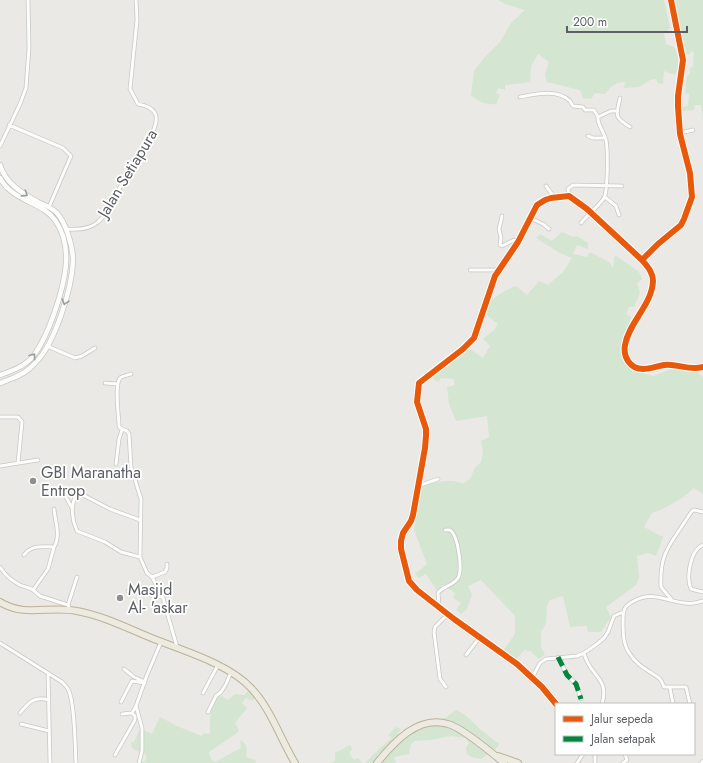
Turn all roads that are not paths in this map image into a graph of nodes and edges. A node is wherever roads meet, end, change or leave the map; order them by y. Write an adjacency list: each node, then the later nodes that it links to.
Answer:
1 (28, 0): 8 (street)
2 (136, 0): 30 (street, Jalan Setiapura)
3 (671, 0): 11 (street)
4 (520, 97): 7 (street)
5 (620, 98): 6 (street)
6 (617, 111): 7 (street); 9 (street)
7 (598, 117): 13 (street)
8 (9, 125): 14 (street); 23 (street)
9 (630, 127)
10 (693, 130): 11 (street)
11 (680, 133): 33 (street)
12 (588, 136): 13 (street)
13 (605, 138): 18 (street)
14 (0, 146)
15 (0, 165): 23 (street, one-way to 23)
16 (0, 178): 29 (street)
17 (546, 186): 22 (street)
18 (606, 186): 19 (street); 20 (street); 21 (street)
19 (622, 186)
20 (569, 196): 22 (street); 24 (street)
21 (605, 197): 24 (street); 25 (street)
22 (554, 198): 27 (street)
23 (49, 207): 30 (street)
24 (591, 213): 28 (street); 33 (street)
25 (619, 215)
26 (502, 216): 32 (street)
27 (530, 218): 31 (street); 32 (street)
28 (581, 223)
29 (59, 229): 30 (street, Jalan Setiapura); 40 (street, one-way to 29)
30 (66, 229): 36 (street, one-way to 36)
31 (549, 229)
32 (518, 242): 35 (street)
33 (642, 260): 38 (street)
34 (470, 270): 35 (street)
35 (499, 270): 51 (street)
36 (47, 346): 37 (street); 41 (street)
37 (95, 348)
38 (703, 367)
39 (132, 374): 43 (street)
40 (0, 375)
41 (0, 383)
42 (105, 383): 43 (street)
43 (118, 384): 45 (street)
44 (0, 417): 47 (street)
45 (122, 430): 48 (street); 56 (street)
46 (38, 460): 47 (street)
47 (18, 463): 49 (street)
48 (116, 464)
49 (0, 466)
50 (438, 479): 51 (street)
51 (418, 486): 73 (street)
52 (66, 497): 53 (street)
53 (72, 508): 56 (street); 61 (street)
54 (54, 509): 59 (street)
55 (703, 512): 70 (street)
56 (140, 520): 61 (street)
57 (445, 530): 73 (street)
58 (703, 545): 68 (street)
59 (54, 547): 60 (street); 66 (street)
60 (24, 555)
61 (140, 557): 65 (street)
62 (167, 564): 65 (street)
63 (0, 567): 66 (street)
64 (77, 577): 74 (street)
65 (152, 577): 69 (street)
66 (32, 590): 74 (street)
67 (128, 591): 69 (street)
68 (703, 592)
69 (162, 597): 80 (street)
70 (672, 600): 71 (street); 75 (street)
71 (703, 601)
72 (0, 602): 74 (highway)
73 (439, 606): 76 (street)
74 (69, 607): 78 (highway)
75 (623, 612): 81 (street); 91 (street)
76 (448, 614): 77 (street); 90 (street)
77 (480, 637): 82 (street); 88 (street)
78 (161, 642): 80 (highway); 89 (street)
79 (0, 643): 87 (street)
80 (177, 648): 84 (highway)
81 (584, 653): 83 (street); 97 (street)
82 (466, 655)
83 (558, 657): 88 (street); 93 (street)
84 (218, 665): 86 (highway); 92 (street)
85 (124, 669): 89 (street)
86 (231, 672): 101 (street); 113 (highway)
87 (48, 673): 94 (street); 111 (street)
88 (532, 678): 96 (street)
89 (145, 682): 95 (street); 100 (street)
90 (446, 687)
91 (670, 688): 98 (street); 99 (street)
92 (202, 693)
93 (581, 699)
94 (49, 700): 102 (street); 106 (street)
95 (121, 702)
96 (555, 703)
97 (602, 703)
98 (673, 703)
99 (690, 703)
100 (136, 706): 103 (street); 112 (street)
101 (208, 712)
102 (20, 713)
103 (132, 713): 104 (street); 109 (street)
104 (122, 714)
105 (21, 724): 106 (street)
106 (49, 731): 110 (street)
107 (495, 755): 114 (highway); 115 (highway); 116 (highway)
108 (625, 755): 117 (street)
109 (115, 756)
110 (50, 763)
111 (76, 763)
112 (139, 763)
113 (295, 763)
114 (376, 763)
115 (504, 763)
116 (518, 763)
117 (623, 763)

